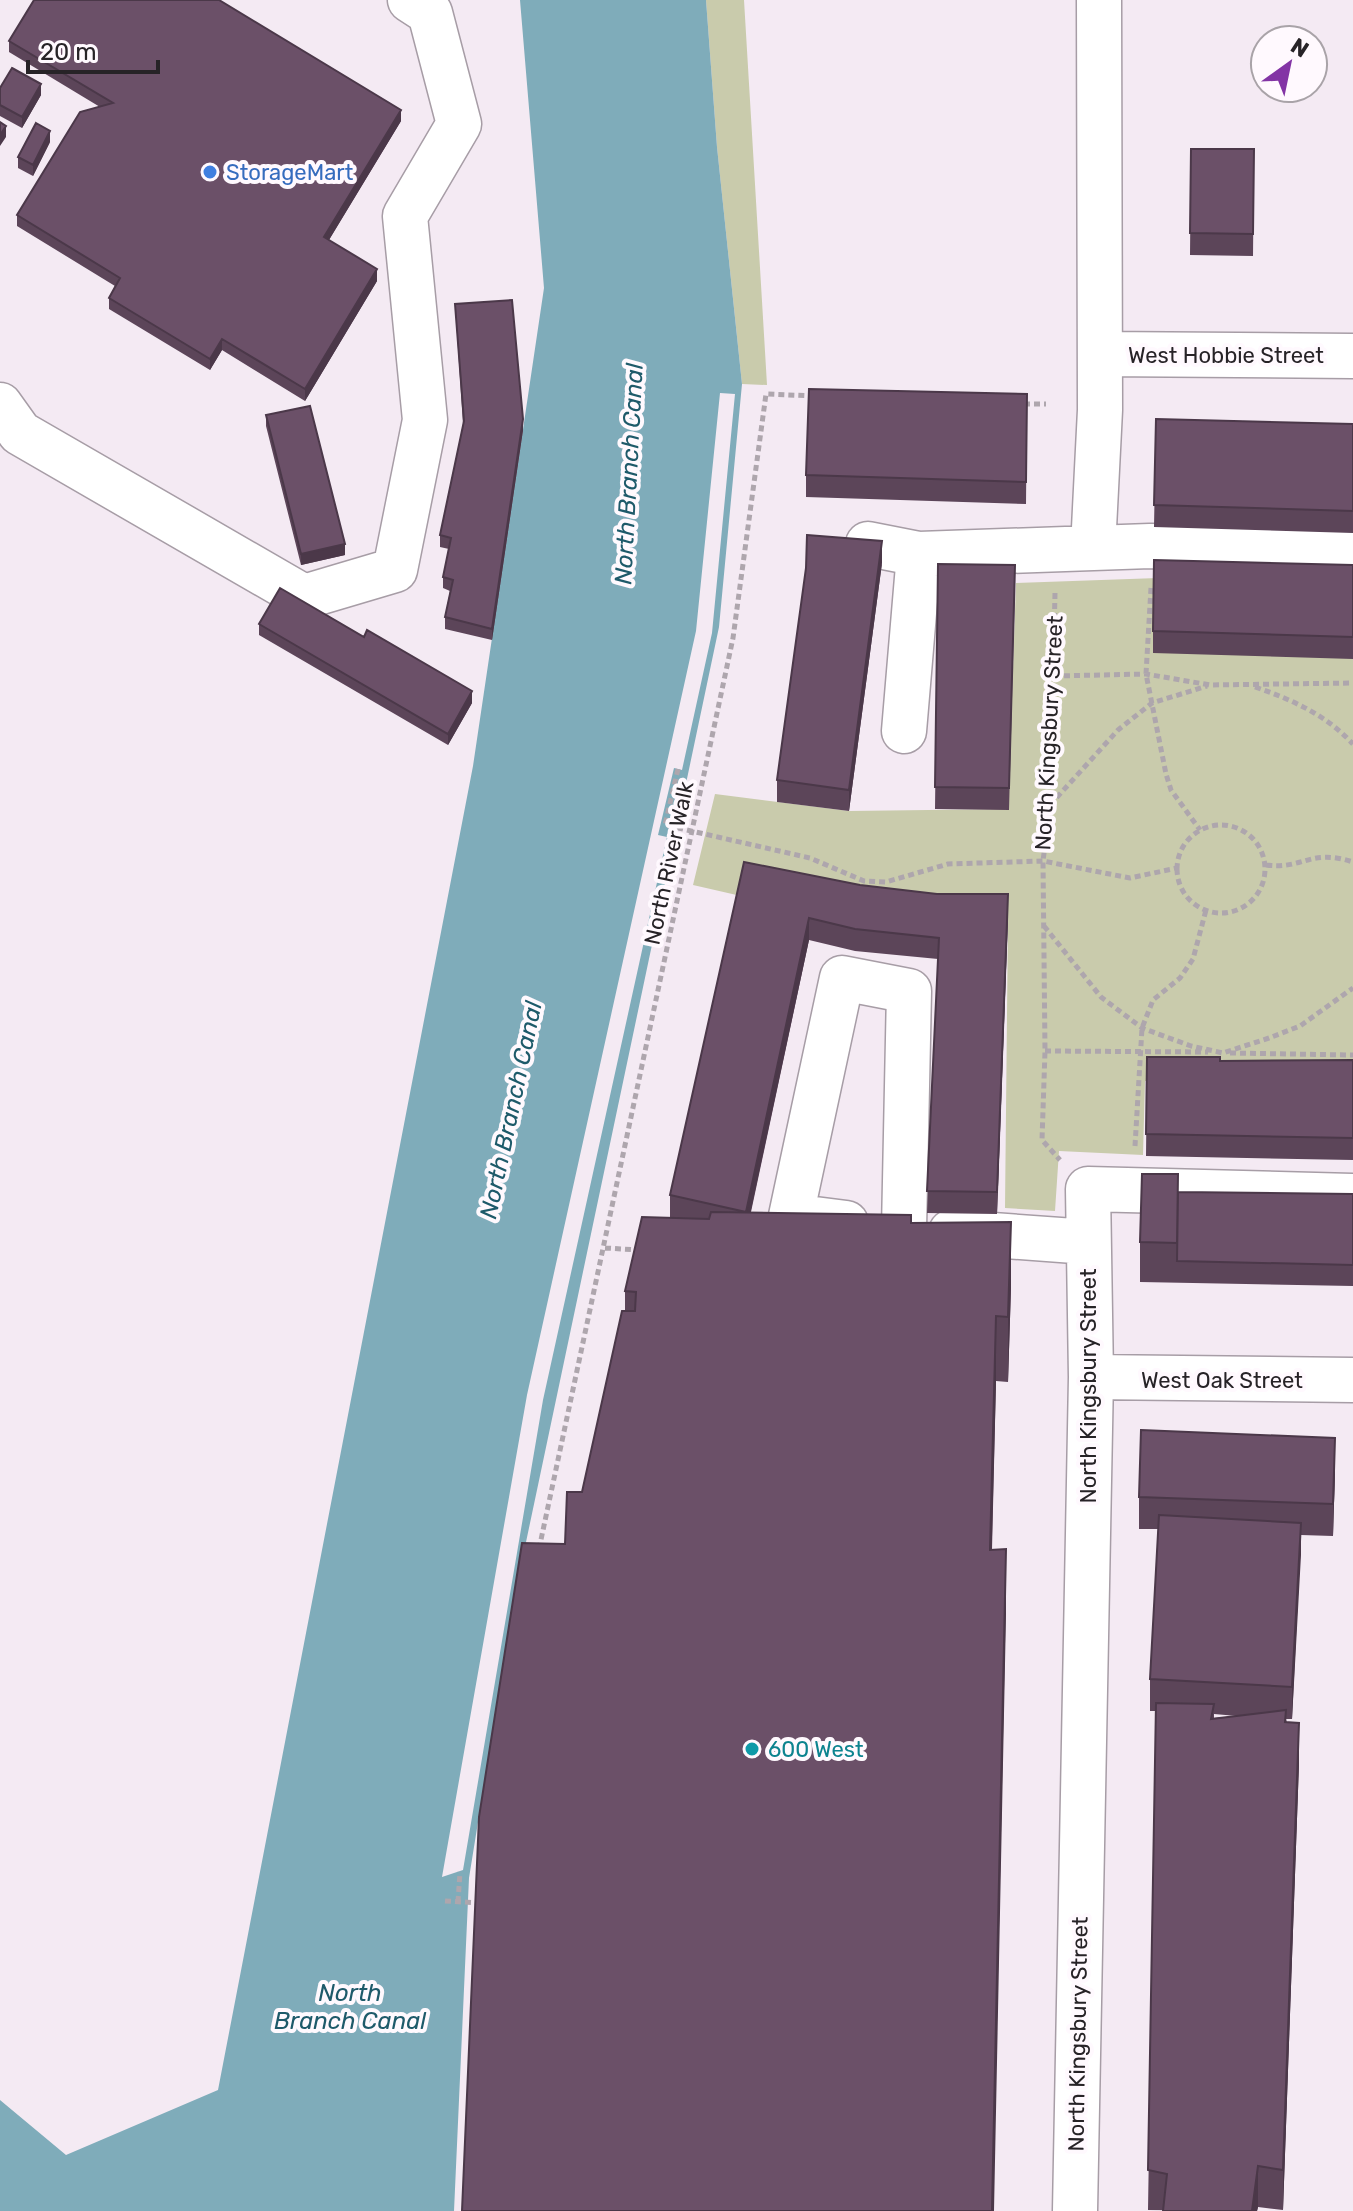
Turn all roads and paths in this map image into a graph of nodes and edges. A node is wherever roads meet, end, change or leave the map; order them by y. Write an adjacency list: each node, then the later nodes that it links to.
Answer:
1 (410, 0): 8 (street)
2 (1099, 0): 3 (street)
3 (1100, 354): 4 (street, West Hobbie Street); 10 (street)
4 (1353, 356)
5 (828, 396): 25 (path, North River Walk)
6 (1015, 403): 7 (path)
7 (1046, 404)
8 (0, 405)
9 (868, 544): 12 (street)
10 (1093, 548): 11 (street); 12 (street)
11 (1353, 549)
12 (919, 554): 21 (street)
13 (1151, 578): 15 (path)
14 (1056, 580): 16 (path, North Kingsbury Street)
15 (1146, 674): 16 (path); 18 (path); 20 (path)
16 (1054, 676): 24 (path, North Kingsbury Street)
17 (1353, 683): 19 (path)
18 (1210, 685): 19 (path); 20 (path)
19 (1250, 686): 22 (path)
20 (1152, 703): 24 (path); 26 (path)
21 (904, 731)
22 (1353, 744)
23 (678, 769): 25 (path)
24 (1050, 806): 27 (path, North Kingsbury Street)
25 (692, 829): 27 (path); 43 (path, North River Walk)
26 (1200, 830): 29 (path); 30 (path)
27 (1043, 861): 30 (path); 32 (path, North Kingsbury Street)
28 (1353, 862): 29 (path)
29 (1266, 865): 31 (path)
30 (1177, 868): 31 (path)
31 (1206, 910): 34 (path)
32 (1044, 925): 34 (path); 35 (path, North Kingsbury Street)
33 (1353, 988): 37 (path)
34 (1142, 1028): 36 (path); 37 (path)
35 (1045, 1051): 36 (path); 39 (path, North Kingsbury Street)
36 (1139, 1052): 37 (path); 39 (path)
37 (1223, 1053): 38 (path)
38 (1353, 1055)
39 (1088, 1189): 40 (street); 42 (street, North Kingsbury Street)
40 (1353, 1196)
41 (904, 1229): 41 (street); 42 (street)
42 (1088, 1242): 45 (street, North Kingsbury Street)
43 (604, 1248): 44 (path); 47 (path, North River Walk)
44 (649, 1251)
45 (1091, 1377): 46 (street, West Oak Street); 52 (street, North Kingsbury Street)
46 (1353, 1380)
47 (536, 1564)
48 (460, 1872): 50 (path)
49 (445, 1901): 50 (path)
50 (458, 1902): 51 (path)
51 (482, 1903)
52 (1075, 2211)

